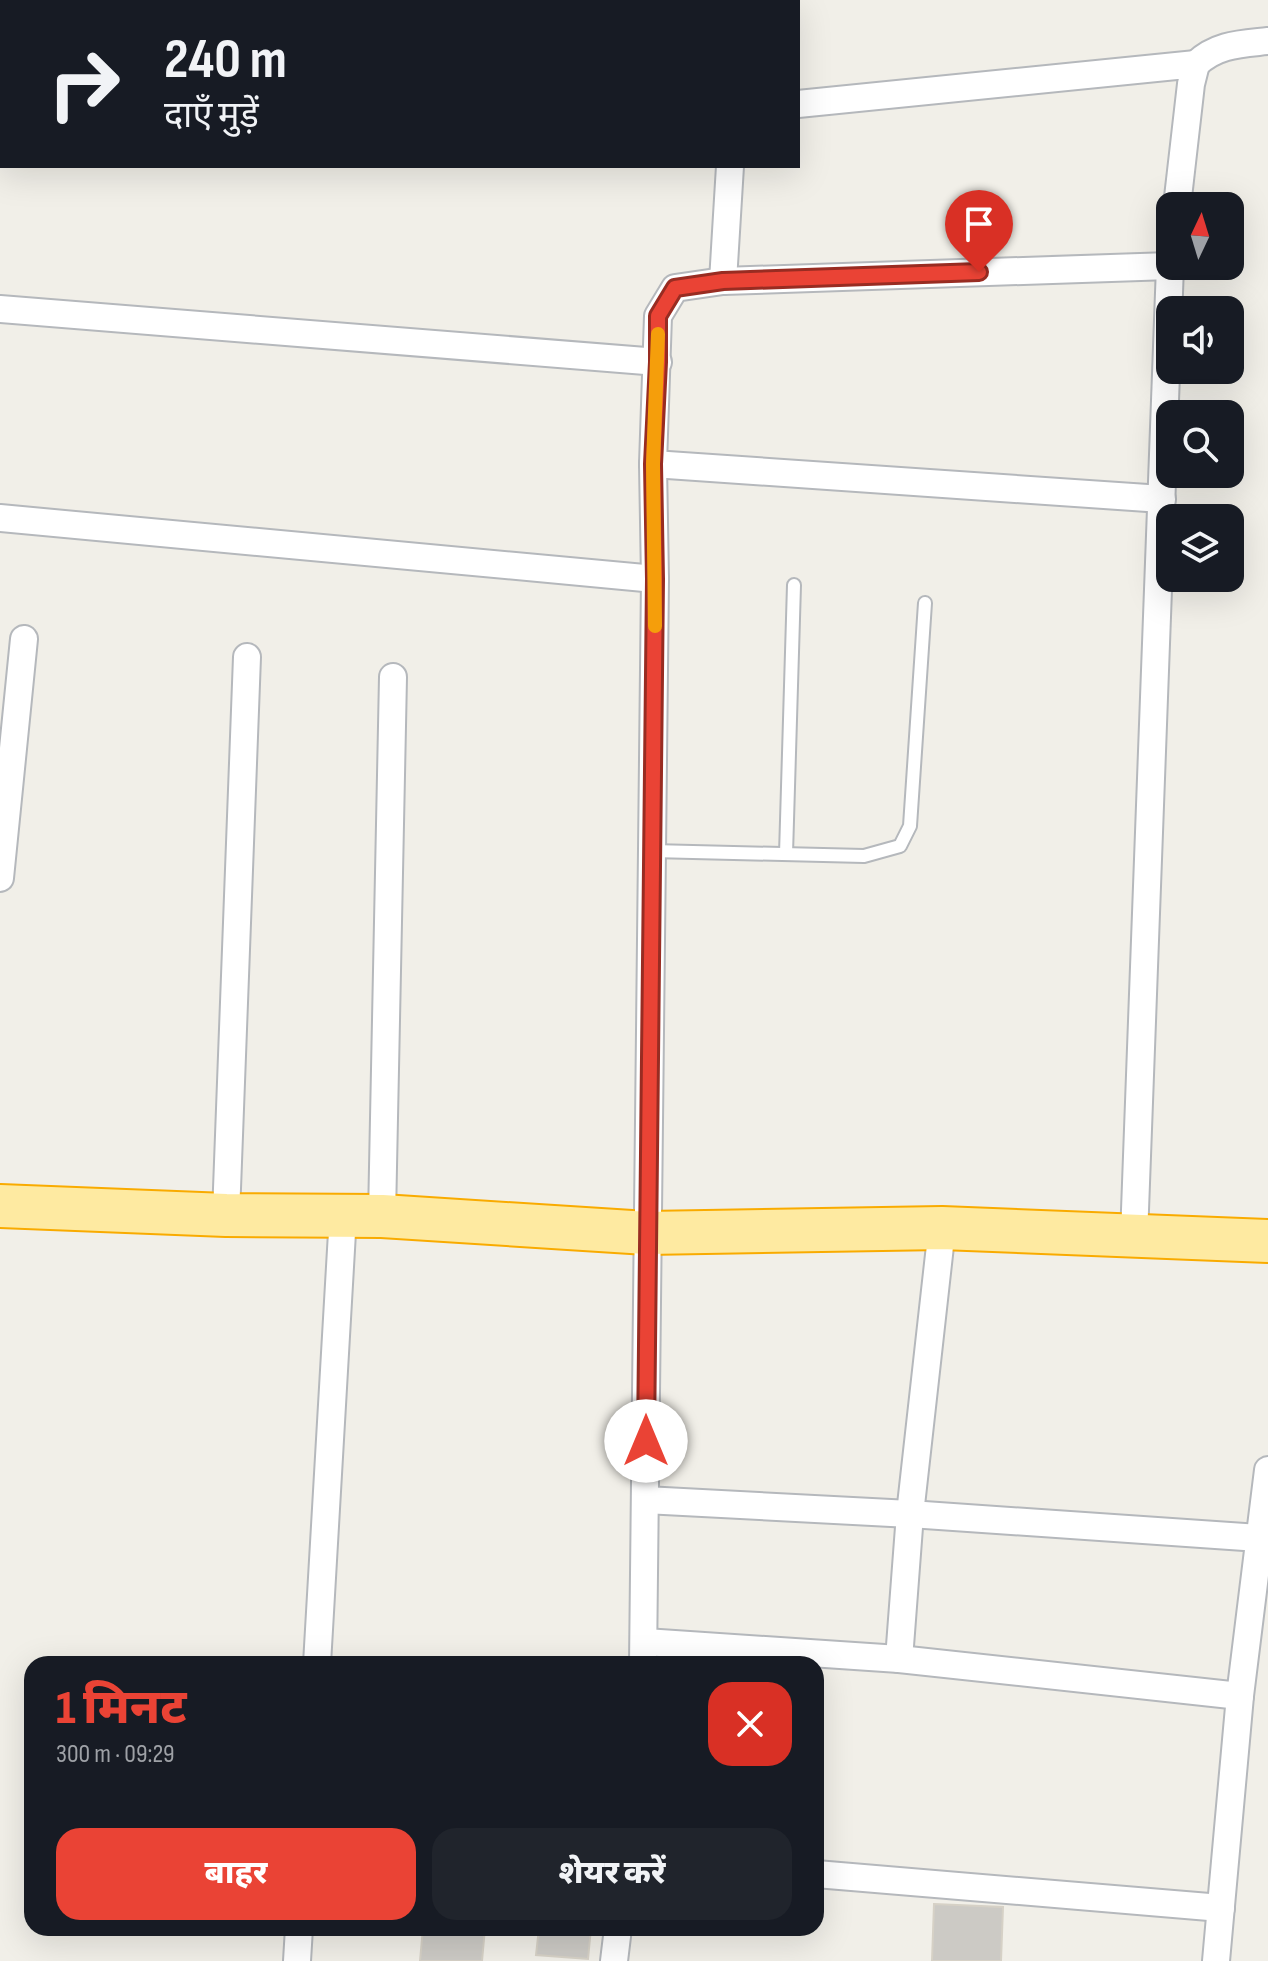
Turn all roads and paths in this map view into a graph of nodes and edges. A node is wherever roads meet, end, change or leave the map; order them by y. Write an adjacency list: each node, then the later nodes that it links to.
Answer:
1 (1268, 41): 2 (street)
2 (1196, 64): 3 (street); 5 (street)
3 (800, 104)
4 (730, 168): 8 (street)
5 (1179, 192)
6 (1156, 266): 8 (street)
7 (1170, 280): 12 (street)
8 (723, 281): 10 (street)
9 (0, 309): 10 (street)
10 (658, 362): 11 (street)
11 (653, 464): 12 (street); 14 (street)
12 (1162, 499): 29 (street)
13 (0, 518): 14 (street)
14 (655, 579): 21 (street)
15 (794, 585): 22 (lane)
16 (925, 603): 22 (lane)
17 (24, 639): 20 (street)
18 (247, 657): 25 (street)
19 (393, 677): 26 (street)
20 (8, 721): 23 (street)
21 (652, 851): 22 (lane); 28 (street)
22 (786, 854)
23 (0, 878)
24 (0, 1206): 25 (highway)
25 (226, 1215): 26 (highway)
26 (362, 1216): 28 (highway); 36 (street)
27 (942, 1228): 28 (highway); 29 (highway); 33 (street)
28 (647, 1233): 32 (street)
29 (1134, 1237): 30 (highway)
30 (1268, 1241)
31 (1268, 1470): 34 (street)
32 (645, 1500): 33 (street); 35 (street)
33 (910, 1514): 34 (street); 39 (street)
34 (1259, 1538): 40 (street)
35 (644, 1653): 37 (street)
36 (318, 1656)
37 (772, 1656)
38 (824, 1657): 39 (street)
39 (899, 1659): 40 (street)
40 (1240, 1696): 42 (street)
41 (824, 1875): 42 (street)
42 (1221, 1908): 47 (street)
43 (299, 1936): 45 (street)
44 (617, 1936): 46 (street)
45 (297, 1961)
46 (614, 1961)
47 (1216, 1961)

